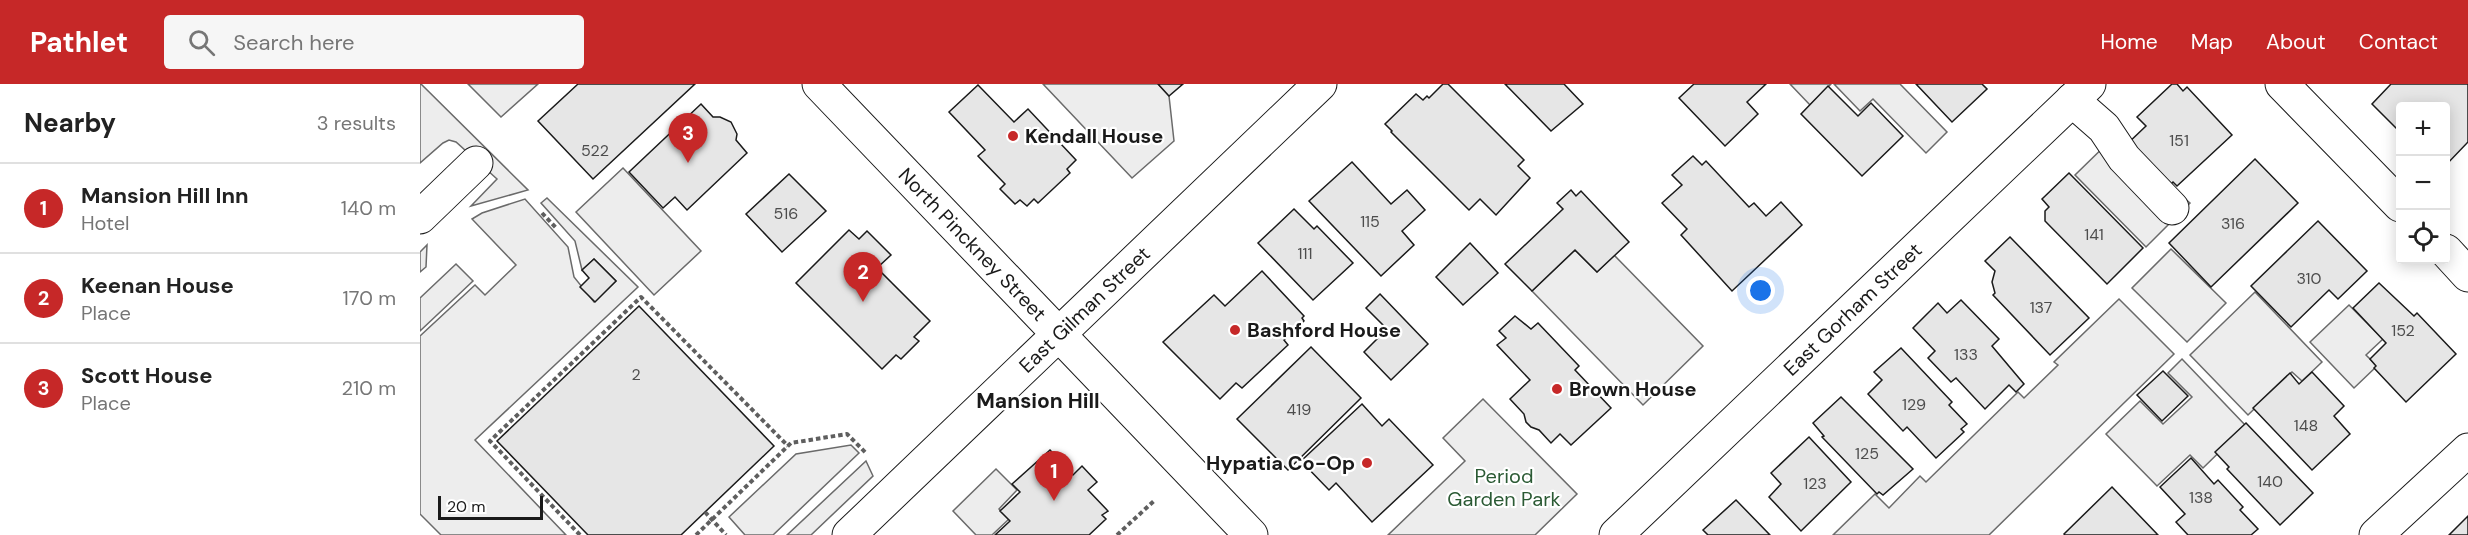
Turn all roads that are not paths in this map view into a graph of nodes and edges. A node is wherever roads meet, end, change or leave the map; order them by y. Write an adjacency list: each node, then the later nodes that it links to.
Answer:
1 (819, 84): 11 (street, North Pinckney Street)
2 (1320, 84): 11 (street, East Gilman Street)
3 (2282, 84): 6 (street)
4 (2081, 92): 7 (street); 15 (street, East Gorham Street)
5 (476, 163): 8 (street)
6 (2396, 201)
7 (2172, 208)
8 (420, 217)
9 (2450, 256): 10 (street)
10 (2468, 275)
11 (1058, 335): 13 (street, East Gilman Street); 14 (street, North Pinckney Street)
12 (2468, 450): 16 (street)
13 (849, 535)
14 (1251, 535)
15 (1616, 535)
16 (2376, 535)

